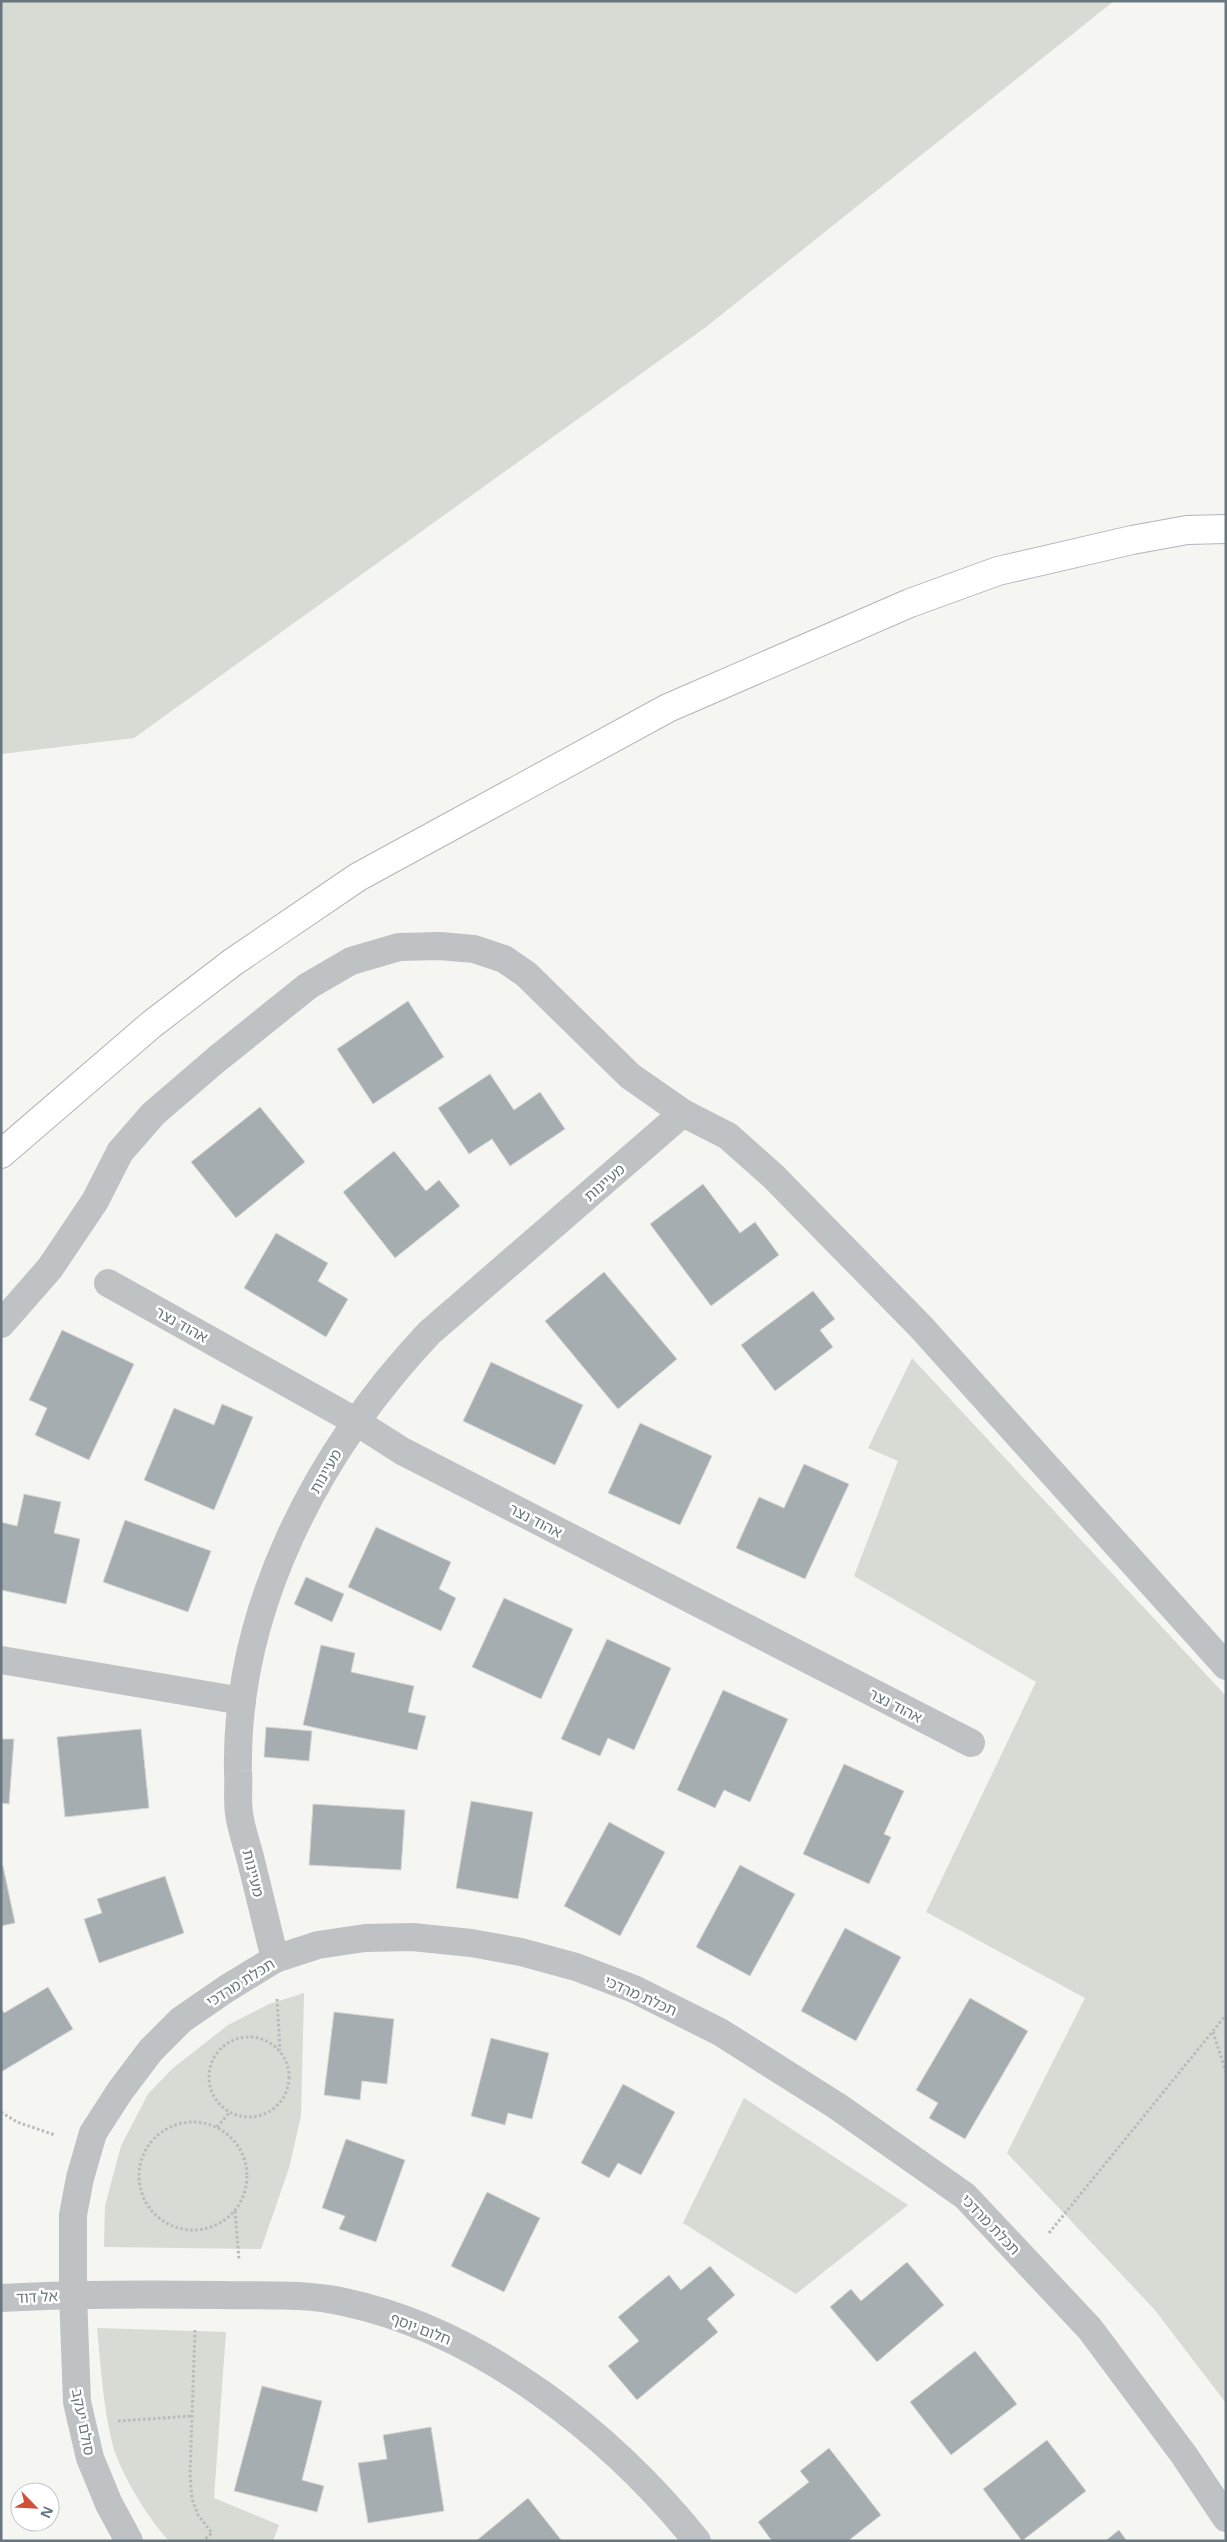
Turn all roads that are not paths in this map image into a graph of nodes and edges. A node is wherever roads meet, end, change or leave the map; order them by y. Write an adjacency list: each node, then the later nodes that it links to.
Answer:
1 (1226, 529): 3 (main road)
2 (683, 1114): 5 (street); 6 (street, מעיינות); 8 (street)
3 (1, 1154)
4 (108, 1283): 6 (street, אהוד נצר)
5 (1, 1324)
6 (355, 1421): 9 (street, מעיינות); 10 (street, אהוד נצר)
7 (1, 1660): 9 (street)
8 (1226, 1666)
9 (242, 1701): 11 (street, מעיינות)
10 (971, 1743)
11 (275, 1960): 12 (street, תכלת מרדכי); 14 (street, תכלת מרדכי)
12 (73, 2294): 13 (street, אל דוד); 15 (street, סולם יעקב); 16 (street, חלום יוסף)
13 (1, 2298)
14 (1226, 2518)
15 (129, 2541)
16 (696, 2541)

